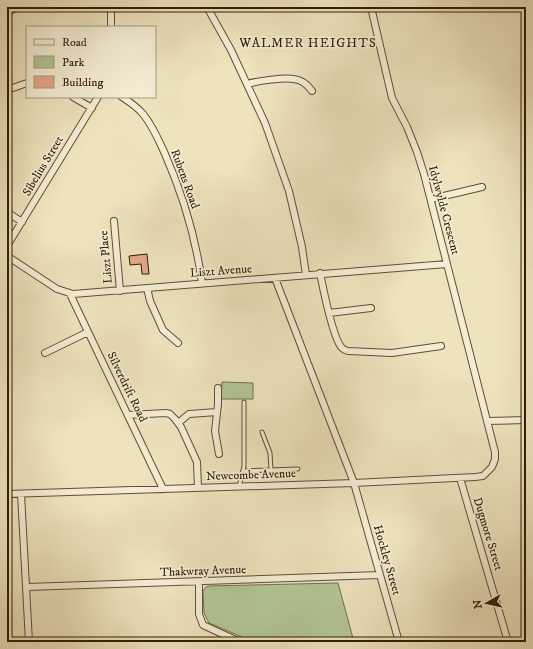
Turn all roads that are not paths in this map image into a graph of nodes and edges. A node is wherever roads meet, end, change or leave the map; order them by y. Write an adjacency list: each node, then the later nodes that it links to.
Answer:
1 (19, 7): 5 (street)
2 (111, 7): 6 (street)
3 (206, 7): 8 (street)
4 (371, 7): 16 (street, Idylwylde Crescent)
5 (7, 12)
6 (111, 26)
7 (26, 83): 9 (street)
8 (247, 84): 10 (street); 24 (street)
9 (7, 90)
10 (312, 91)
11 (75, 98): 14 (street)
12 (97, 98): 14 (street, Sibelius Street)
13 (123, 98): 26 (street, Rubens Road)
14 (92, 108): 19 (street, Sibelius Street)
15 (482, 187): 16 (street)
16 (431, 199): 22 (street, Idylwylde Crescent)
17 (7, 212): 19 (street)
18 (114, 221): 28 (street, Liszt Place)
19 (22, 222): 20 (street, Sibelius Street)
20 (7, 246)
21 (7, 256): 29 (street, Liszt Avenue)
22 (447, 264): 23 (street, Liszt Avenue); 41 (street, Idylwylde Crescent)
23 (320, 273): 24 (street, Liszt Avenue); 31 (street)
24 (306, 274): 25 (street, Liszt Avenue)
25 (275, 278): 26 (street, Liszt Avenue); 50 (street, Hockley Street)
26 (202, 283): 27 (street, Liszt Avenue)
27 (147, 288): 28 (street, Liszt Avenue); 33 (street)
28 (120, 291): 29 (street, Liszt Avenue)
29 (70, 294): 32 (street, Silverdrift Road)
30 (372, 308): 31 (street)
31 (329, 313): 34 (street)
32 (88, 332): 35 (street); 39 (street, Silverdrift Road)
33 (178, 343)
34 (440, 346)
35 (46, 353)
36 (218, 388): 38 (street)
37 (244, 402): 48 (lane)
38 (217, 412): 42 (street); 44 (street)
39 (128, 415): 42 (street); 53 (street, Silverdrift Road)
40 (526, 420): 41 (street)
41 (487, 421): 45 (street, Idylwylde Crescent)
42 (178, 423): 52 (street)
43 (262, 432): 47 (lane)
44 (219, 454)
45 (492, 467): 49 (street, Newcombe Avenue)
46 (298, 469): 47 (lane)
47 (271, 470): 48 (lane)
48 (243, 471): 51 (lane)
49 (460, 478): 50 (street, Newcombe Avenue); 62 (street, Dugmore Street)
50 (354, 483): 51 (street, Newcombe Avenue); 56 (street, Hockley Street)
51 (239, 487): 52 (street, Newcombe Avenue)
52 (198, 488): 53 (street, Newcombe Avenue)
53 (164, 489): 55 (street, Newcombe Avenue)
54 (7, 494): 55 (street, Newcombe Avenue)
55 (21, 494): 58 (street)
56 (380, 575): 57 (street, Thakwray Avenue); 61 (street, Hockley Street)
57 (199, 582): 58 (street, Thakwray Avenue); 60 (street)
58 (27, 587): 59 (street)
59 (29, 642)
60 (240, 642)
61 (398, 642)
62 (508, 642)

